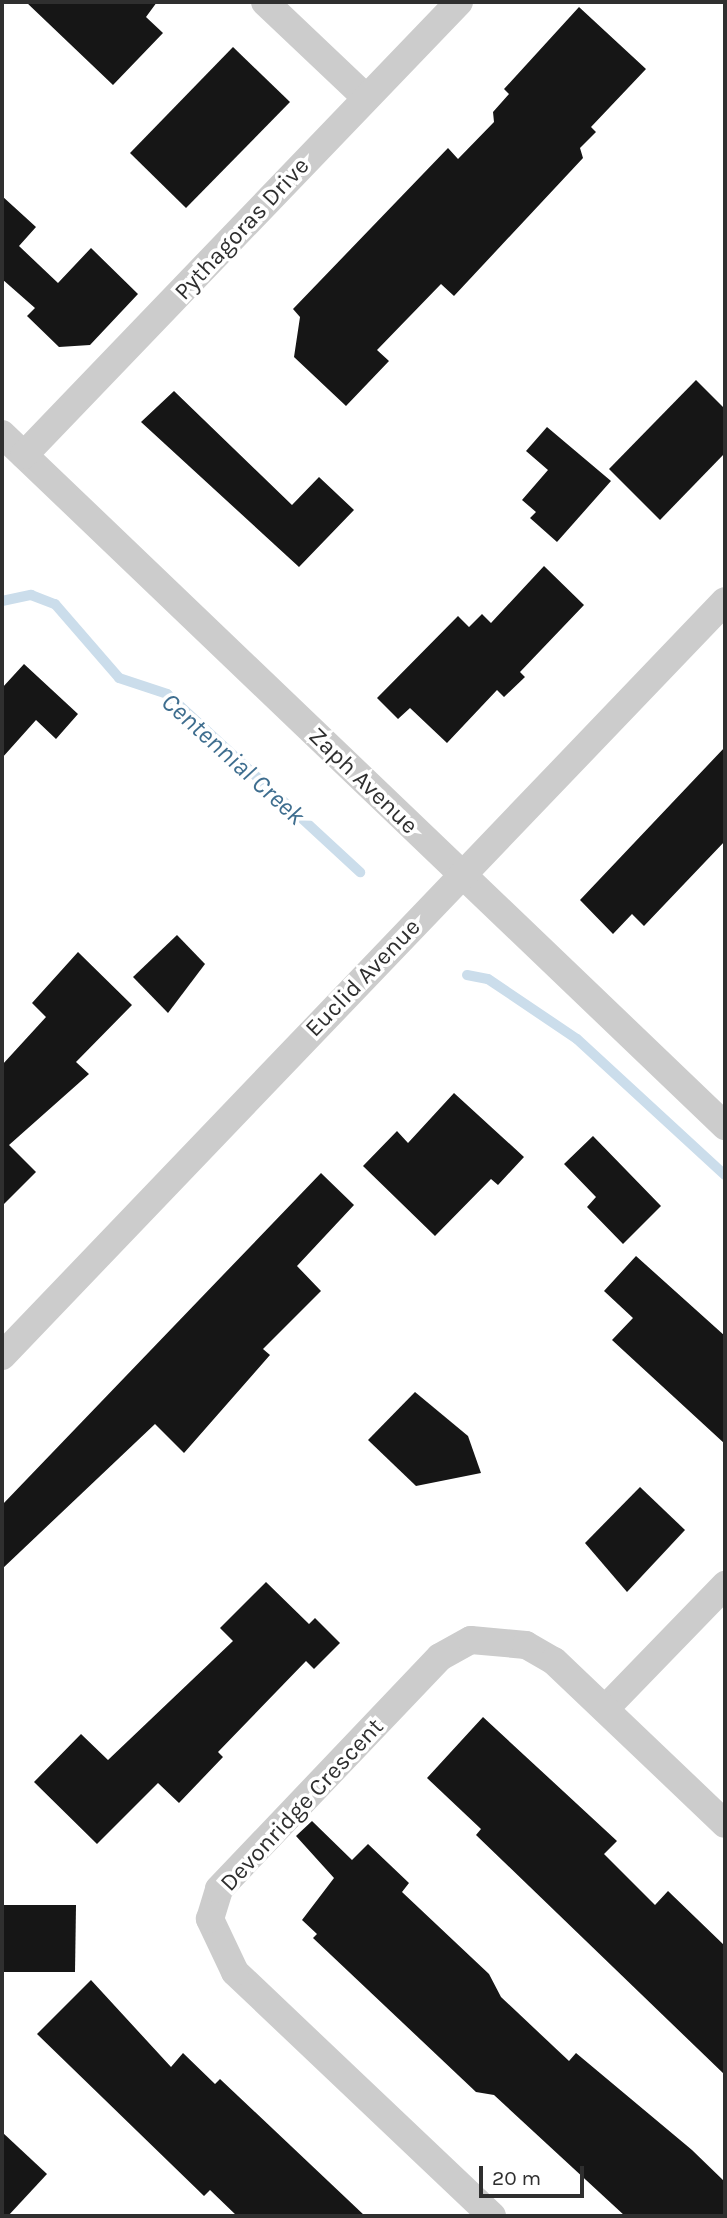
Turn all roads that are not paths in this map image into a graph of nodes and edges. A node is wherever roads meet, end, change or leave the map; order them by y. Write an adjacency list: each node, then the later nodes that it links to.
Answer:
1 (265, 2): 3 (street)
2 (459, 2): 3 (street, Pythagoras Drive)
3 (366, 98): 5 (street, Pythagoras Drive)
4 (2, 434): 5 (street, Zaph Avenue)
5 (24, 455): 7 (street, Zaph Avenue)
6 (725, 601): 7 (street, Euclid Avenue)
7 (462, 876): 8 (street, Zaph Avenue); 9 (street, Euclid Avenue)
8 (725, 1126)
9 (2, 1356)
10 (725, 1585): 11 (street)
11 (605, 1709): 12 (street, Devonridge Crescent); 13 (street, Devonridge Crescent)
12 (725, 1824)
13 (492, 2216)

